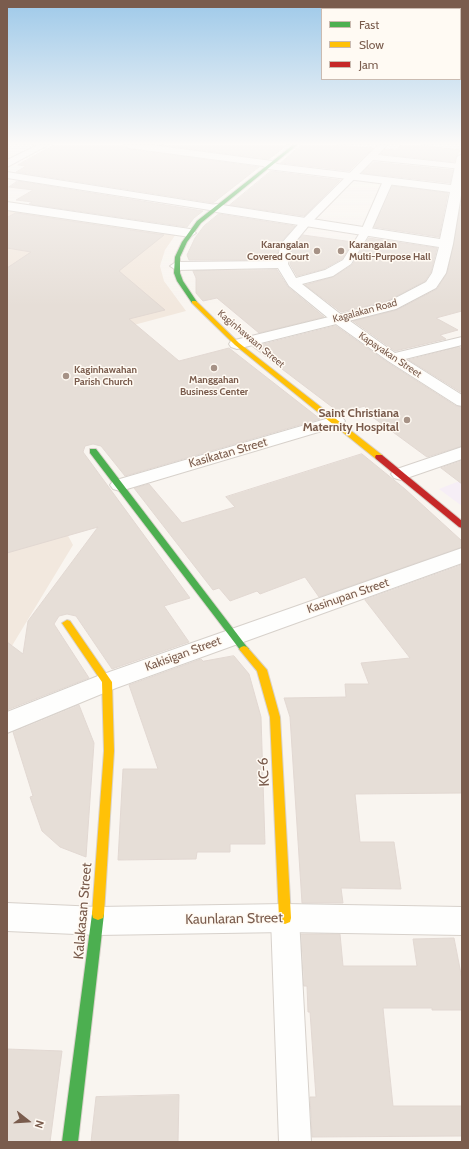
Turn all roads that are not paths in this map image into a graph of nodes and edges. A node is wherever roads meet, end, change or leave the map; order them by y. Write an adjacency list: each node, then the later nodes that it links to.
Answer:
1 (157, 199): 7 (lane)
2 (228, 199): 7 (street)
3 (330, 199): 8 (lane)
4 (380, 199): 9 (lane)
5 (454, 199): 11 (street, Kagalakan Road)
6 (7, 206): 10 (street)
7 (216, 208): 8 (street); 10 (street)
8 (306, 222): 9 (street); 12 (lane)
9 (366, 231): 11 (street); 14 (lane)
10 (190, 233): 13 (street)
11 (446, 244): 15 (street, Kagalakan Road)
12 (282, 264): 13 (lane); 14 (lane, Kapayakan Street)
13 (176, 266): 17 (street, Kaginhawaan Street)
14 (293, 284): 15 (lane, Kapayakan Street)
15 (338, 318): 17 (street, Kagalakan Road); 18 (lane, Kapayakan Street)
16 (462, 341): 18 (lane)
17 (237, 344): 20 (street, Kaginhawaan Street)
18 (393, 358): 19 (lane, Kapayakan Street)
19 (462, 402)
20 (336, 421): 23 (street, Kaginhawaan Street); 24 (street, Kasikatan Street)
21 (92, 451): 24 (street, Kakisigan Street)
22 (462, 453): 23 (street)
23 (401, 474): 25 (street, Kaginhawaan Street)
24 (120, 484): 28 (street, Kakisigan Street)
25 (462, 525)
26 (462, 555): 28 (street, Kasinupan Street)
27 (67, 623): 29 (street)
28 (233, 636): 29 (street, Kakisigan Street); 32 (street, KC-6)
29 (107, 682): 30 (street, Kakisigan Street); 33 (street, Kalakasan Street)
30 (7, 723)
31 (7, 917): 33 (street, Kaunlaran Street)
32 (285, 918): 33 (street, Kaunlaran Street); 34 (street, Kaunlaran Street); 36 (lane)
33 (98, 920): 35 (street, Kalakasan Street)
34 (462, 920)
35 (70, 1142)
36 (295, 1142)

